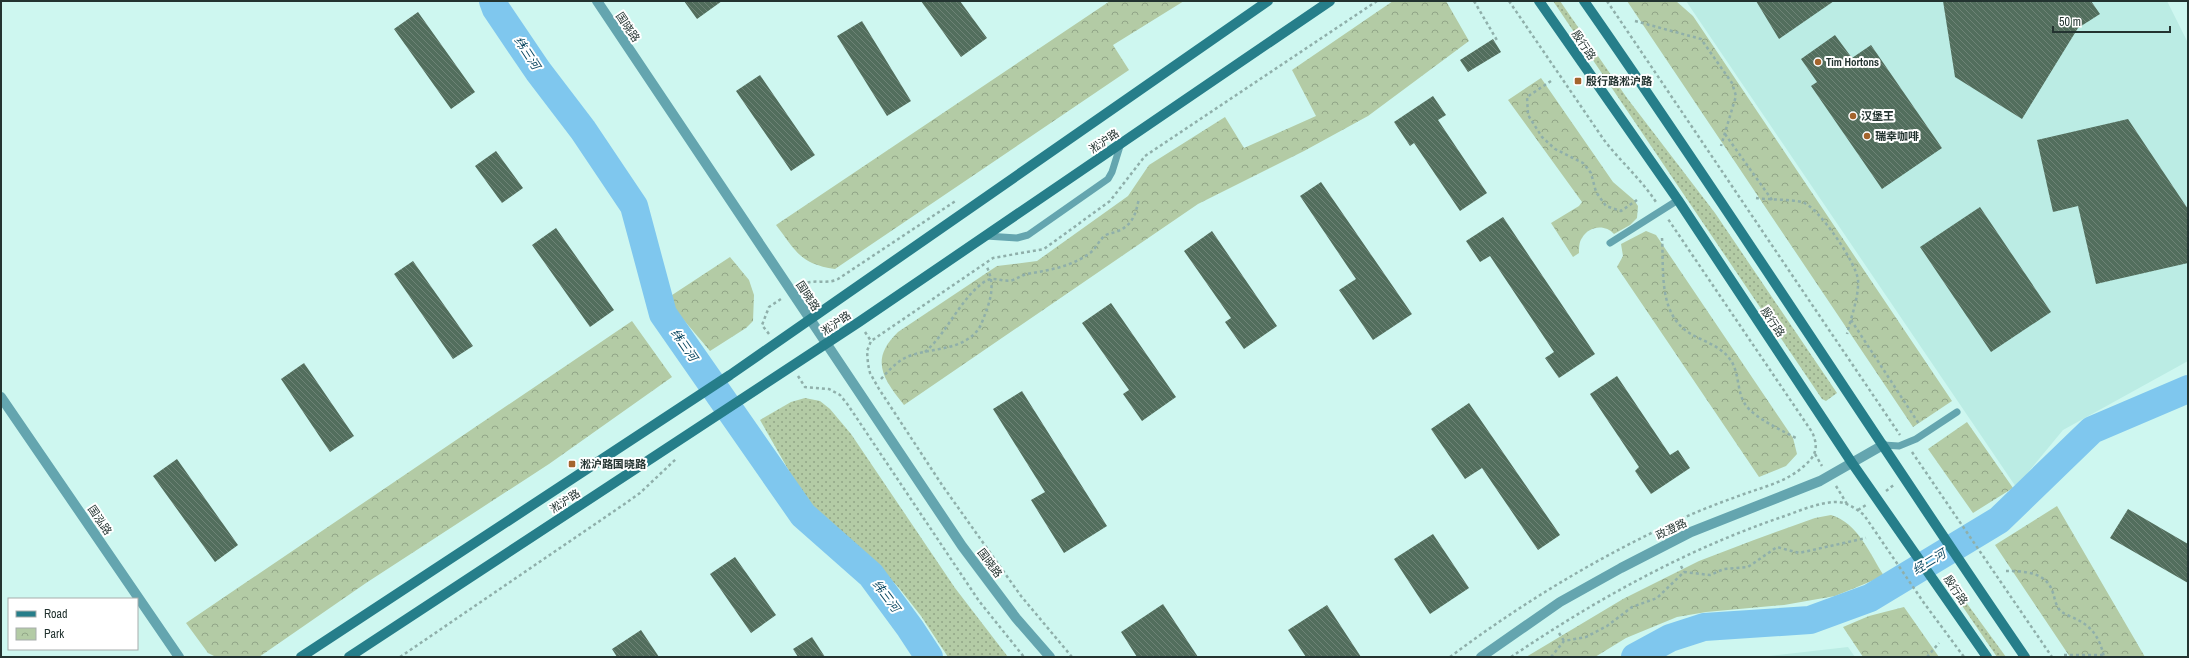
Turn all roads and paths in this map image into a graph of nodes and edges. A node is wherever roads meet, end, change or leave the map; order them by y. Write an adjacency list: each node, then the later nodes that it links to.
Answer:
1 (597, 1): 28 (street, 国晓路)
2 (1268, 1): 28 (main road, 淞沪路)
3 (1330, 1): 14 (main road, 淞沪路)
4 (1377, 1): 61 (path)
5 (1474, 1): 11 (path)
6 (1509, 1): 21 (path)
7 (1539, 1): 19 (main road, 殷行路)
8 (1584, 1): 39 (main road, 殷行路)
9 (1607, 1): 38 (path)
10 (1635, 21): 13 (path)
11 (1498, 42)
12 (1551, 81): 18 (path)
13 (1725, 134): 15 (path); 20 (path)
14 (1121, 144): 22 (main road, 淞沪路); 22 (lane)
15 (1721, 146)
16 (1139, 198): 26 (path)
17 (1756, 198): 20 (path)
18 (1637, 200)
19 (1678, 200): 21 (lane); 41 (main road, 殷行路)
20 (1772, 200): 27 (path)
21 (1662, 210): 24 (lane); 62 (path)
22 (985, 236): 30 (main road, 淞沪路)
23 (1662, 238): 37 (path)
24 (1610, 243)
25 (987, 268): 26 (path)
26 (992, 278): 31 (path); 31 (path)
27 (1850, 319): 29 (path); 36 (path)
28 (809, 320): 30 (street, 国晓路); 56 (main road, 淞沪路)
29 (1846, 334)
30 (826, 344): 57 (main road, 淞沪路); 60 (street, 国晓路)
31 (925, 352): 32 (path)
32 (881, 379)
33 (805, 386): 59 (path)
34 (1, 397): 55 (street, 国泓路)
35 (1957, 412): 36 (lane)
36 (1925, 433): 38 (lane)
37 (1798, 439)
38 (1906, 444): 39 (lane); 42 (path)
39 (1883, 445): 41 (street, 政澄路); 43 (main road, 殷行路)
40 (680, 455): 58 (path)
41 (1852, 462): 44 (main road, 殷行路); 63 (street, 政澄路)
42 (1921, 465): 43 (path); 70 (path)
43 (1904, 478): 44 (path); 69 (main road, 殷行路)
44 (1877, 497): 45 (path); 68 (main road, 殷行路)
45 (1858, 510): 64 (path); 67 (path)
46 (1866, 538): 48 (path)
47 (1681, 566): 48 (path)
48 (1684, 572): 51 (path)
49 (2006, 572): 54 (path)
50 (1559, 633): 51 (path)
51 (1564, 641): 65 (path)
52 (1939, 643): 66 (path)
53 (2064, 655): 54 (path)
54 (2103, 656)
55 (179, 657)
56 (301, 657)
57 (349, 657)
58 (400, 657)
59 (1024, 657)
60 (1050, 657)
61 (1072, 657)
62 (1450, 657)
63 (1481, 657)
64 (1511, 657)
65 (1551, 657)
66 (1928, 657)
67 (1964, 657)
68 (1987, 657)
69 (2025, 657)
70 (2052, 657)

